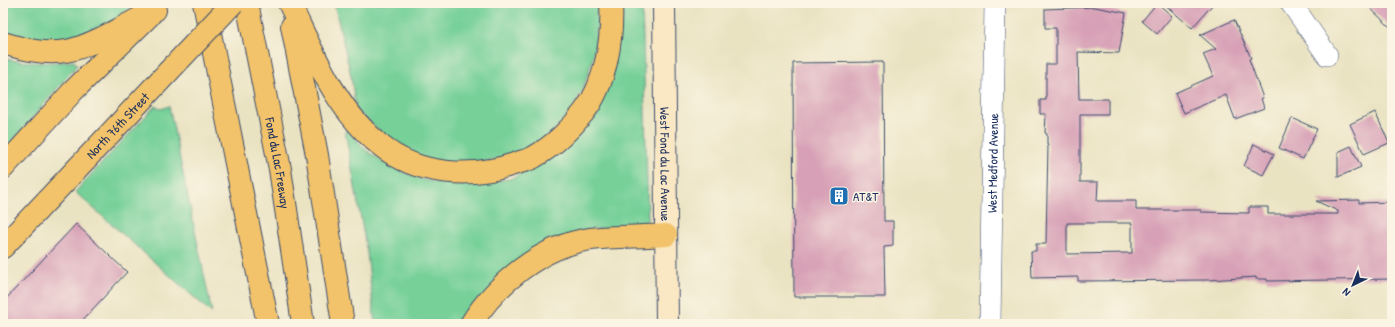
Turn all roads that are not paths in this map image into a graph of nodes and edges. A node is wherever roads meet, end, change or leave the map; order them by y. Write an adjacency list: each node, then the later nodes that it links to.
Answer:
1 (204, 3): 15 (main road)
2 (233, 3): 14 (main road, North 76th Street, bridge)
3 (247, 3): 16 (main road, Fond du Lac Freeway)
4 (289, 3): 5 (main road); 17 (main road)
5 (611, 3)
6 (664, 3): 13 (street, West Fond du Lac Avenue)
7 (995, 3): 21 (street, West Medford Avenue)
8 (1291, 3): 11 (street)
9 (158, 7): 10 (main road); 12 (main road)
10 (3, 43)
11 (1327, 55)
12 (3, 168)
13 (666, 235): 18 (main road); 19 (street, West Fond du Lac Avenue)
14 (3, 247)
15 (268, 324)
16 (303, 324)
17 (343, 324)
18 (471, 324)
19 (667, 324)
20 (984, 324): 21 (street)
21 (990, 324): 22 (street)
22 (1003, 324)

